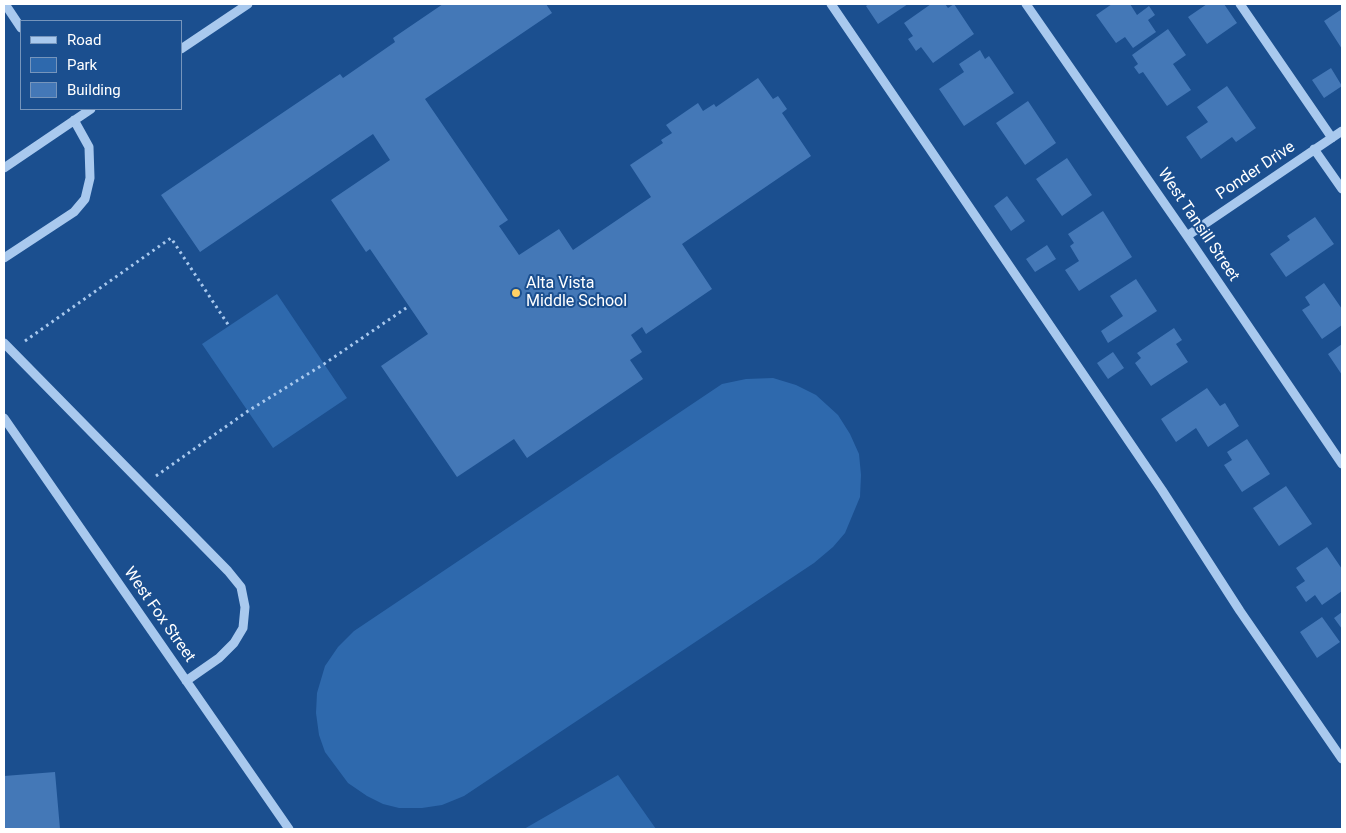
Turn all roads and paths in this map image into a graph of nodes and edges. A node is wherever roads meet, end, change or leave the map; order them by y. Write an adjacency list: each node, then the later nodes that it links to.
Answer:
1 (5, 4): 6 (street)
2 (248, 4): 7 (street)
3 (831, 4): 25 (street)
4 (1026, 4): 15 (street, West Tansill Street)
5 (1240, 4): 11 (street)
6 (20, 26)
7 (182, 47)
8 (90, 110): 9 (street)
9 (77, 115): 13 (street); 16 (street)
10 (1342, 131): 11 (street, Ponder Drive)
11 (1332, 138): 12 (street, Ponder Drive)
12 (1314, 149): 14 (street); 15 (street, Ponder Drive)
13 (4, 168)
14 (1342, 189)
15 (1187, 236): 22 (street, West Tansill Street)
16 (4, 258)
17 (409, 306): 23 (path)
18 (229, 326): 20 (path)
19 (4, 343): 20 (street)
20 (11, 351): 23 (street)
21 (4, 418): 24 (street, West Fox Street)
22 (1342, 464)
23 (143, 485): 24 (street)
24 (186, 681): 26 (street, West Fox Street)
25 (1342, 759)
26 (289, 829)

